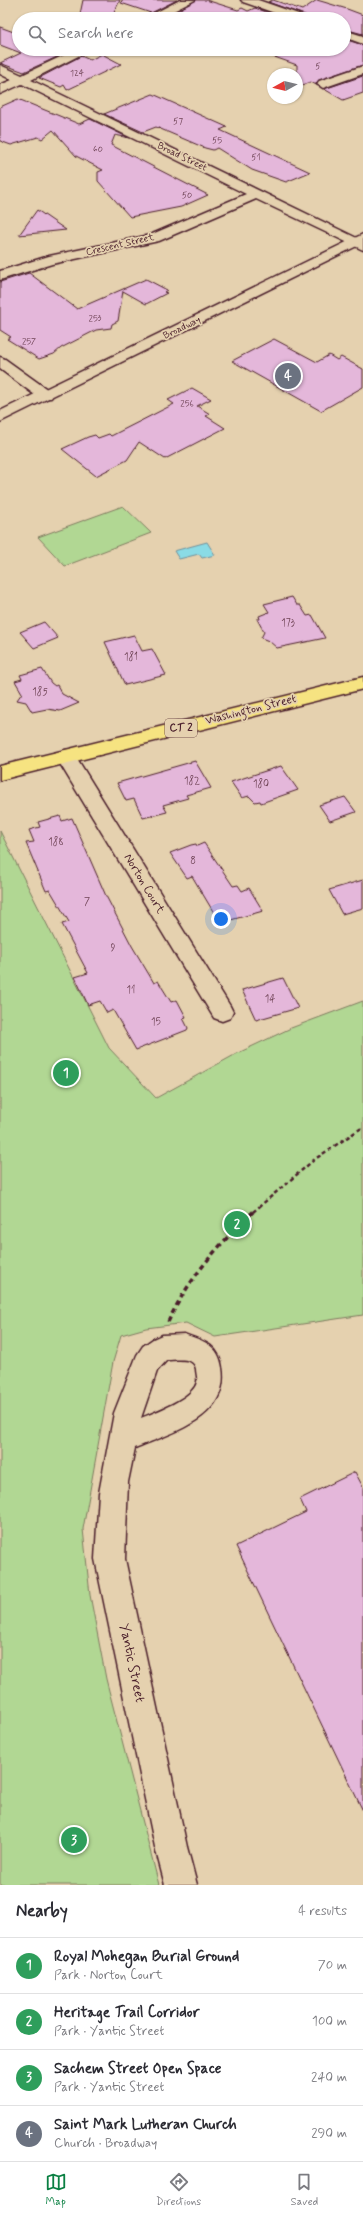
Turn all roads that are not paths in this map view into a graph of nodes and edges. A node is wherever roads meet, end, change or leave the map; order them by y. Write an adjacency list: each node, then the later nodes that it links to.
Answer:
1 (189, 0): 3 (street)
2 (248, 0): 4 (street)
3 (164, 12)
4 (283, 12)
5 (351, 35): 6 (street)
6 (361, 38)
7 (72, 56): 10 (street)
8 (0, 69): 10 (street, Broad Street)
9 (363, 70): 11 (street)
10 (22, 80): 12 (street); 13 (street, Broad Street)
11 (323, 84)
12 (0, 90)
13 (257, 194): 14 (street, Broad Street); 15 (street, Crescent Street)
14 (360, 242): 17 (street, Broadway)
15 (0, 276)
16 (0, 362): 17 (street)
17 (45, 395): 18 (street, Broadway)
18 (0, 417)
19 (363, 682): 20 (highway, Washington Street / CT 2)
20 (66, 757): 21 (highway, Washington Street / CT 2); 22 (street, Norton Court)
21 (0, 773)
22 (222, 1012)
23 (123, 1439): 23 (street, Yantic Street); 24 (street, Yantic Street)
24 (181, 1885)

